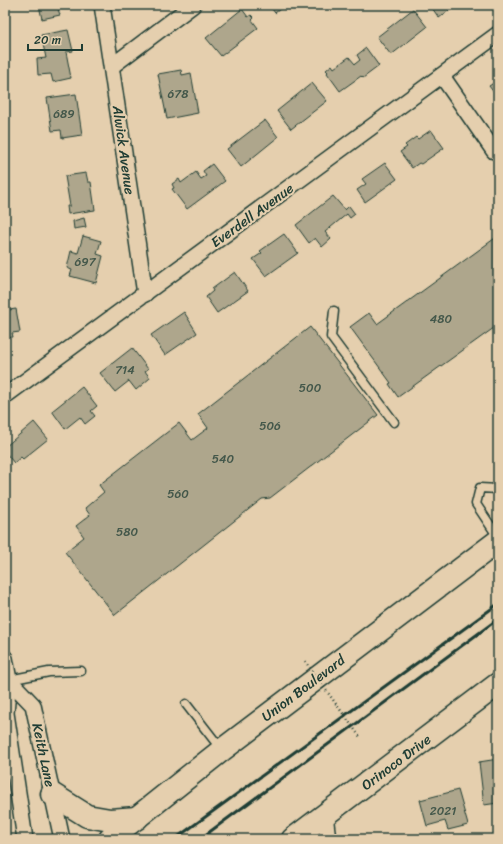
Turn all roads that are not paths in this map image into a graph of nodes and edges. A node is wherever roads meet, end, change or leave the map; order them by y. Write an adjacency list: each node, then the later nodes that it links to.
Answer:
1 (102, 5): 4 (street, Alwick Avenue)
2 (193, 5): 4 (street)
3 (498, 34): 5 (street, Everdell Avenue)
4 (112, 66): 7 (street, Alwick Avenue)
5 (442, 76): 6 (street); 7 (street, Everdell Avenue)
6 (494, 151)
7 (145, 294): 9 (street, Everdell Avenue)
8 (334, 311): 10 (lane)
9 (5, 396)
10 (394, 422)
11 (498, 489): 12 (lane)
12 (498, 537)
13 (498, 541): 19 (main road, Union Boulevard)
14 (5, 658): 16 (street)
15 (81, 671): 16 (lane)
16 (9, 680): 20 (street, Keith Lane); 23 (street)
17 (498, 684): 21 (main road, Orinoco Drive)
18 (186, 704): 19 (lane)
19 (222, 750): 22 (main road, Union Boulevard)
20 (52, 794): 22 (main road); 24 (street, Keith Lane)
21 (325, 815): 26 (main road, Orinoco Drive); 27 (street)
22 (137, 818): 25 (main road, Union Boulevard)
23 (24, 839)
24 (62, 839)
25 (110, 839)
26 (293, 839)
27 (328, 839)

